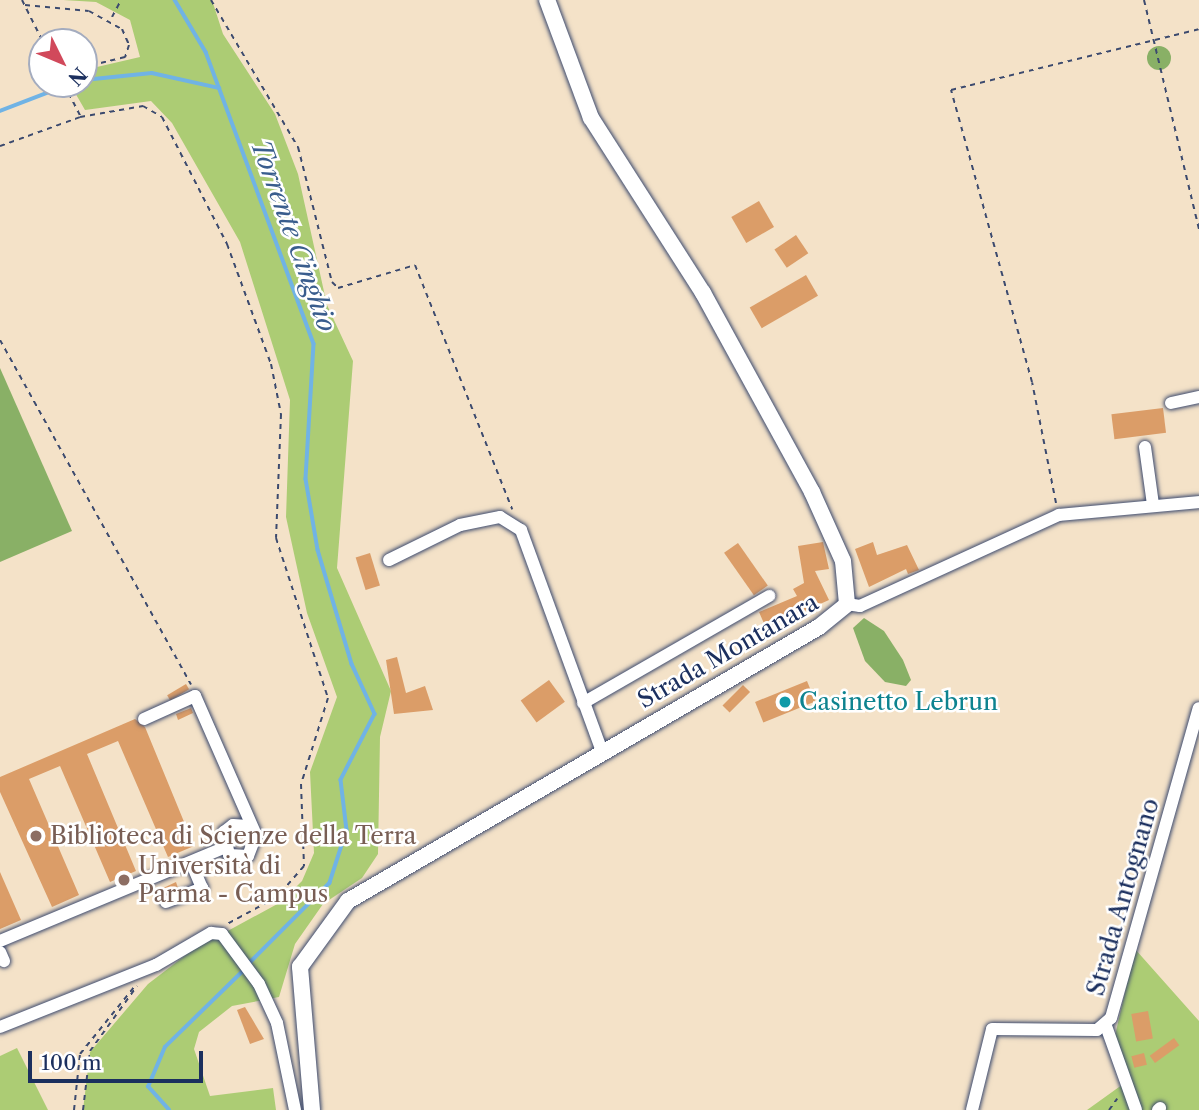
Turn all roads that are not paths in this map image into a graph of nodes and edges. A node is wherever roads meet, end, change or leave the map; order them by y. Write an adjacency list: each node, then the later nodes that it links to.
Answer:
1 (547, 0): 9 (main road, Strada Montanara)
2 (1199, 397): 3 (street)
3 (1171, 403)
4 (1145, 447): 6 (street)
5 (1199, 502): 6 (street)
6 (1153, 505): 9 (street)
7 (389, 560): 10 (street)
8 (769, 596): 10 (street)
9 (847, 604): 13 (main road, Strada Montanara)
10 (583, 703): 13 (street)
11 (1199, 708): 19 (street, Strada Antognano)
12 (144, 719): 14 (street)
13 (602, 751): 22 (main road, Strada Montanara)
14 (248, 825): 15 (street); 15 (street)
15 (223, 848): 16 (street)
16 (191, 862): 17 (street); 18 (street)
17 (166, 902)
18 (0, 942)
19 (1106, 1026): 23 (street, Strada Antognano); 24 (street)
20 (0, 1027): 21 (street)
21 (295, 1110)
22 (312, 1110)
23 (972, 1110)
24 (1136, 1110)

